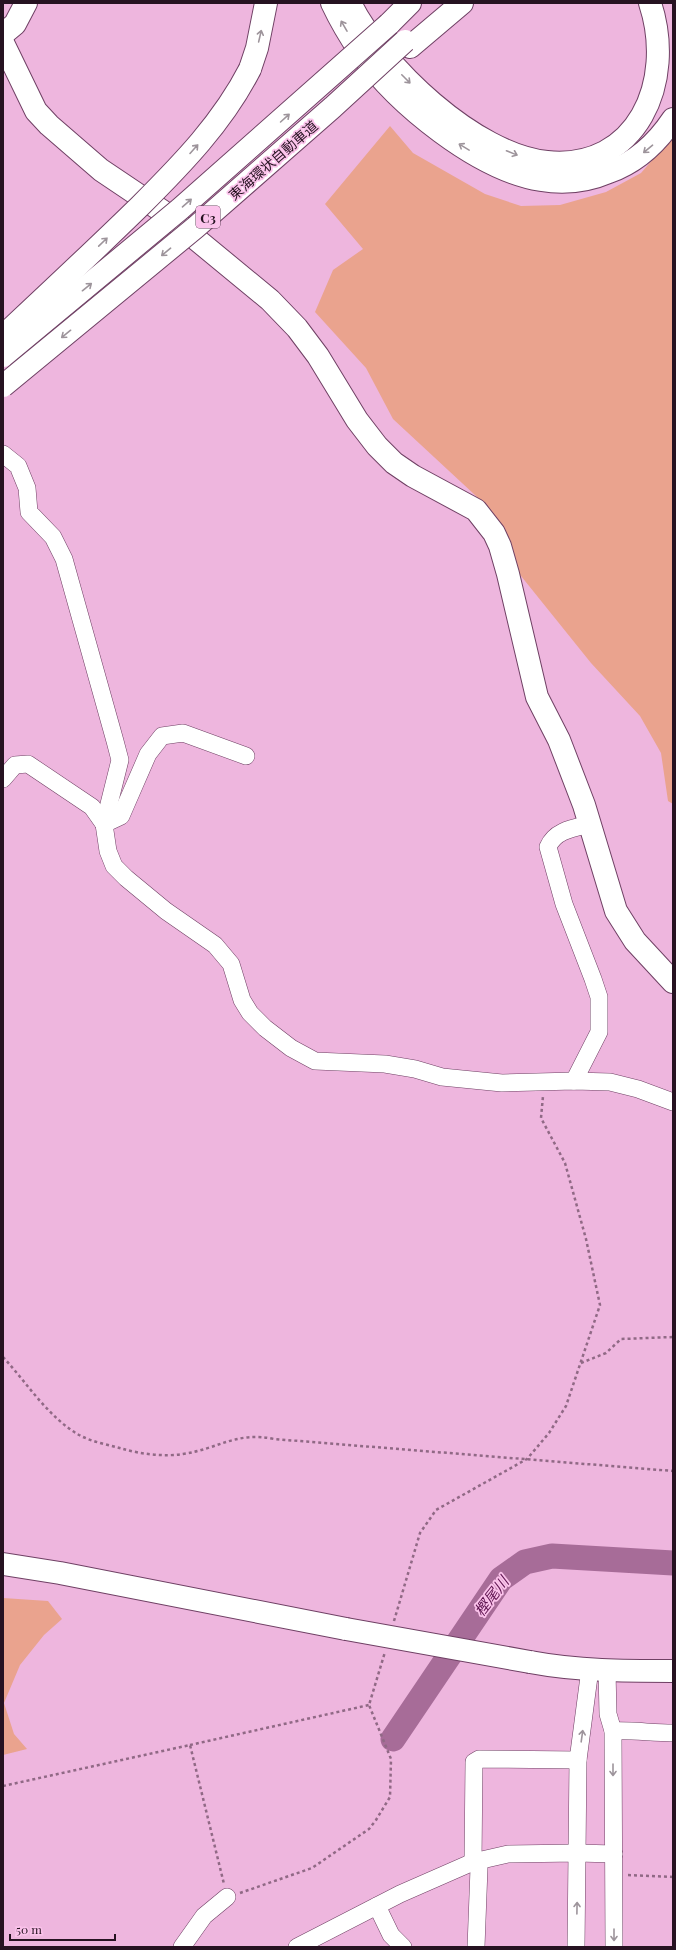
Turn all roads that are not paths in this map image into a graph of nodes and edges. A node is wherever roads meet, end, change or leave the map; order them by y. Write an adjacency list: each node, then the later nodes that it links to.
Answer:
1 (26, 3): 9 (main road)
2 (266, 3): 13 (main road, one-way to 2, bridge)
3 (332, 3): 12 (main road, one-way to 3)
4 (350, 3): 8 (main road, one-way to 8)
5 (410, 3): 14 (main road, 東海環状自動車道 / C3, one-way to 5, bridge)
6 (445, 3): 11 (main road, 東海環状自動車道 / C3)
7 (462, 3): 11 (main road)
8 (650, 3)
9 (3, 34)
10 (3, 43): 20 (main road)
11 (408, 44): 15 (main road, 東海環状自動車道 / C3, one-way to 15, bridge)
12 (673, 119)
13 (3, 336)
14 (3, 356)
15 (3, 386)
16 (3, 454): 19 (street)
17 (246, 756): 19 (street)
18 (3, 780): 19 (street)
19 (104, 824): 22 (street)
20 (591, 824): 21 (main road); 22 (street)
21 (672, 980)
22 (574, 1081): 23 (street)
23 (673, 1102)
24 (3, 1564): 25 (main road, bridge)
25 (599, 1670): 26 (main road); 27 (street); 29 (street, one-way to 25)
26 (673, 1671)
27 (613, 1731): 28 (street); 31 (street, one-way to 31)
28 (673, 1733)
29 (578, 1760): 30 (street); 32 (street)
30 (577, 1852): 31 (street); 32 (street); 39 (street, one-way to 30)
31 (614, 1854): 40 (street, one-way to 40)
32 (473, 1862): 34 (street); 38 (street)
33 (227, 1897): 35 (street)
34 (377, 1906): 36 (street); 37 (street)
35 (182, 1947)
36 (297, 1947)
37 (403, 1947)
38 (476, 1947)
39 (576, 1947)
40 (614, 1947)

